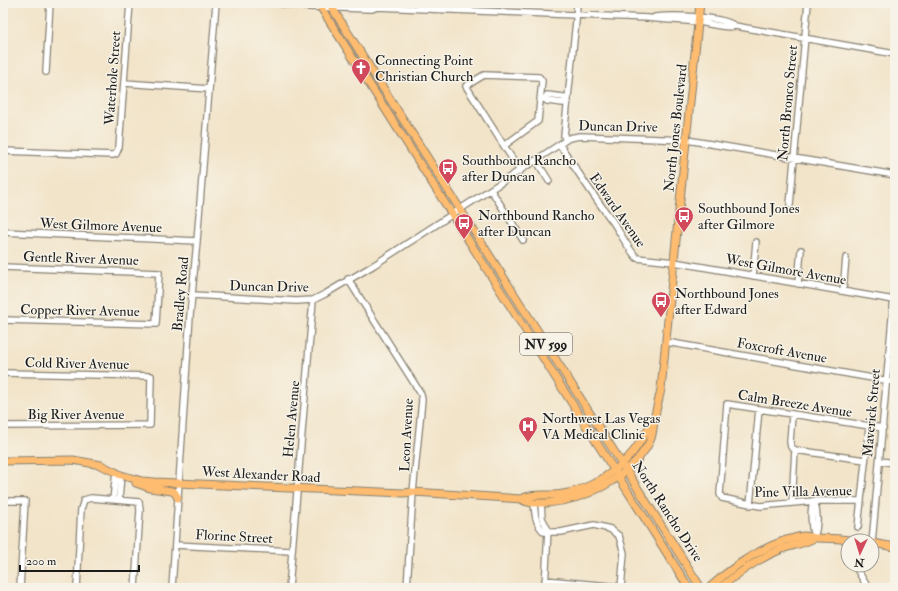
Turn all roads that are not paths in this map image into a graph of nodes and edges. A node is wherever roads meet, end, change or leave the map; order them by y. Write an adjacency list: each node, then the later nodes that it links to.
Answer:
1 (50, 3): 17 (street)
2 (130, 3): 18 (street, Waterhole Street)
3 (216, 3): 19 (street, Bradley Road)
4 (277, 3): 9 (street)
5 (356, 3): 12 (street)
6 (577, 3): 13 (street)
7 (700, 3): 14 (main road, North Jones Boulevard)
8 (808, 3): 15 (street, North Bronco Street)
9 (319, 5): 10 (street); 23 (main road, North Rancho Drive / NV 599)
10 (330, 5): 12 (street); 22 (main road, North Rancho Drive / NV 599)
11 (427, 6): 12 (street); 13 (street)
12 (377, 7)
13 (577, 14): 14 (street); 21 (street)
14 (698, 19): 15 (street); 27 (main road, North Jones Boulevard)
15 (805, 38): 16 (street); 31 (street, North Bronco Street)
16 (895, 54)
17 (46, 72)
18 (124, 83): 19 (street); 30 (street, Waterhole Street)
19 (209, 89): 41 (street, Bradley Road)
20 (543, 99): 21 (street); 28 (street); 28 (street)
21 (567, 100): 26 (street)
22 (393, 102): 23 (main road); 25 (main road, North Rancho Drive / NV 599)
23 (382, 104): 24 (main road, North Rancho Drive / NV 599)
24 (389, 117): 25 (main road); 39 (main road, North Rancho Drive / NV 599)
25 (412, 132): 38 (main road, North Rancho Drive / NV 599)
26 (566, 140): 27 (street, Duncan Drive); 29 (street, Duncan Drive)
27 (686, 140): 31 (street, Duncan Drive); 46 (main road, North Jones Boulevard)
28 (504, 145): 33 (street)
29 (560, 145): 32 (street, Duncan Drive); 46 (street, Edward Avenue)
30 (3, 151)
31 (794, 159): 34 (street, Duncan Drive); 37 (street, North Bronco Street)
32 (536, 160): 33 (street, Duncan Drive); 35 (street)
33 (520, 171): 36 (street, Duncan Drive)
34 (895, 175)
35 (549, 181)
36 (491, 190): 38 (street, Duncan Drive); 42 (street)
37 (790, 205)
38 (460, 209): 39 (street, Duncan Drive); 74 (main road, North Rancho Drive / NV 599)
39 (451, 214): 49 (street, Duncan Drive); 76 (main road, North Rancho Drive / NV 599)
40 (3, 232): 41 (street, West Gilmore Avenue)
41 (197, 240): 53 (street, Bradley Road)
42 (523, 240)
43 (756, 242): 48 (street)
44 (801, 250): 50 (street)
45 (846, 258): 52 (street)
46 (674, 262): 48 (street, West Gilmore Avenue); 58 (main road, North Jones Boulevard)
47 (3, 267): 57 (street, Gentle River Avenue)
48 (753, 276): 50 (street, West Gilmore Avenue)
49 (348, 279): 54 (street, Duncan Drive); 80 (street, Leon Avenue)
50 (798, 284): 52 (street, West Gilmore Avenue)
51 (895, 286): 55 (street, Maverick Street)
52 (843, 291): 55 (street, West Gilmore Avenue)
53 (192, 295): 54 (street, Duncan Drive); 78 (street, Bradley Road)
54 (313, 300): 79 (street, Helen Avenue)
55 (894, 300): 60 (street, Maverick Street)
56 (3, 320): 57 (street, Copper River Avenue)
57 (156, 324)
58 (666, 342): 60 (street, Foxcroft Avenue); 64 (main road, North Jones Boulevard)
59 (3, 373): 65 (street, Cold River Avenue)
60 (886, 381): 61 (street, Foxcroft Avenue); 68 (street, Maverick Street)
61 (895, 382)
62 (759, 409): 63 (street, Calm Breeze Avenue); 82 (street, Calm Breeze Avenue); 90 (street)
63 (792, 415): 67 (street, Calm Breeze Avenue); 69 (street)
64 (654, 421): 74 (main road, North Jones Boulevard); 75 (main road, North Jones Boulevard)
65 (150, 425): 66 (street, Big River Avenue)
66 (3, 426)
67 (869, 427): 68 (street, Calm Breeze Avenue); 70 (street)
68 (883, 428): 72 (street, Maverick Street)
69 (795, 450): 70 (street); 89 (street)
70 (865, 460): 87 (street)
71 (3, 461): 77 (main road, West Alexander Road)
72 (880, 461): 73 (street); 93 (street, Maverick Street)
73 (895, 463)
74 (622, 464): 75 (main road, North Rancho Drive / NV 599); 76 (main road, North Jones Boulevard)
75 (626, 471): 76 (main road, North Jones Boulevard); 115 (main road, North Rancho Drive / NV 599)
76 (616, 473): 83 (main road, West Alexander Road); 88 (main road, West Alexander Road); 101 (main road, North Rancho Drive / NV 599)
77 (122, 475): 78 (main road, West Alexander Road); 81 (main road); 84 (street)
78 (178, 483): 79 (main road, West Alexander Road); 81 (street, Bradley Road)
79 (297, 489): 80 (main road, West Alexander Road); 100 (street, Helen Avenue)
80 (414, 492): 83 (main road, West Alexander Road); 111 (street, Leon Avenue)
81 (178, 498): 96 (street, Bradley Road)
82 (722, 498): 90 (street, Pine Villa Avenue)
83 (520, 499): 88 (main road, West Alexander Road)
84 (116, 500): 107 (street); 108 (street)
85 (3, 501): 106 (street)
86 (814, 501): 87 (street, Pine Villa Avenue); 89 (street, Pine Villa Avenue); 94 (street)
87 (861, 501): 91 (street)
88 (537, 503): 92 (street)
89 (792, 503): 90 (street, Pine Villa Avenue)
90 (750, 505)
91 (858, 528)
92 (548, 531): 104 (street); 105 (street)
93 (873, 533)
94 (814, 538): 95 (main road); 98 (main road); 102 (main road)
95 (840, 539)
96 (175, 544): 100 (street, Florine Street); 109 (street, Bradley Road)
97 (880, 544): 99 (main road)
98 (769, 546): 102 (main road); 116 (main road)
99 (895, 547)
100 (291, 551): 110 (street, Helen Avenue)
101 (674, 564): 113 (main road); 114 (main road, North Rancho Drive / NV 599)
102 (748, 566): 117 (main road)
103 (859, 573): 118 (street)
104 (545, 580): 105 (street); 112 (street)
105 (621, 587)
106 (20, 588)
107 (77, 588)
108 (135, 588)
109 (172, 588)
110 (289, 588)
111 (407, 588)
112 (545, 588)
113 (682, 588)
114 (689, 588)
115 (701, 588)
116 (709, 588)
117 (720, 588)
118 (868, 588)

